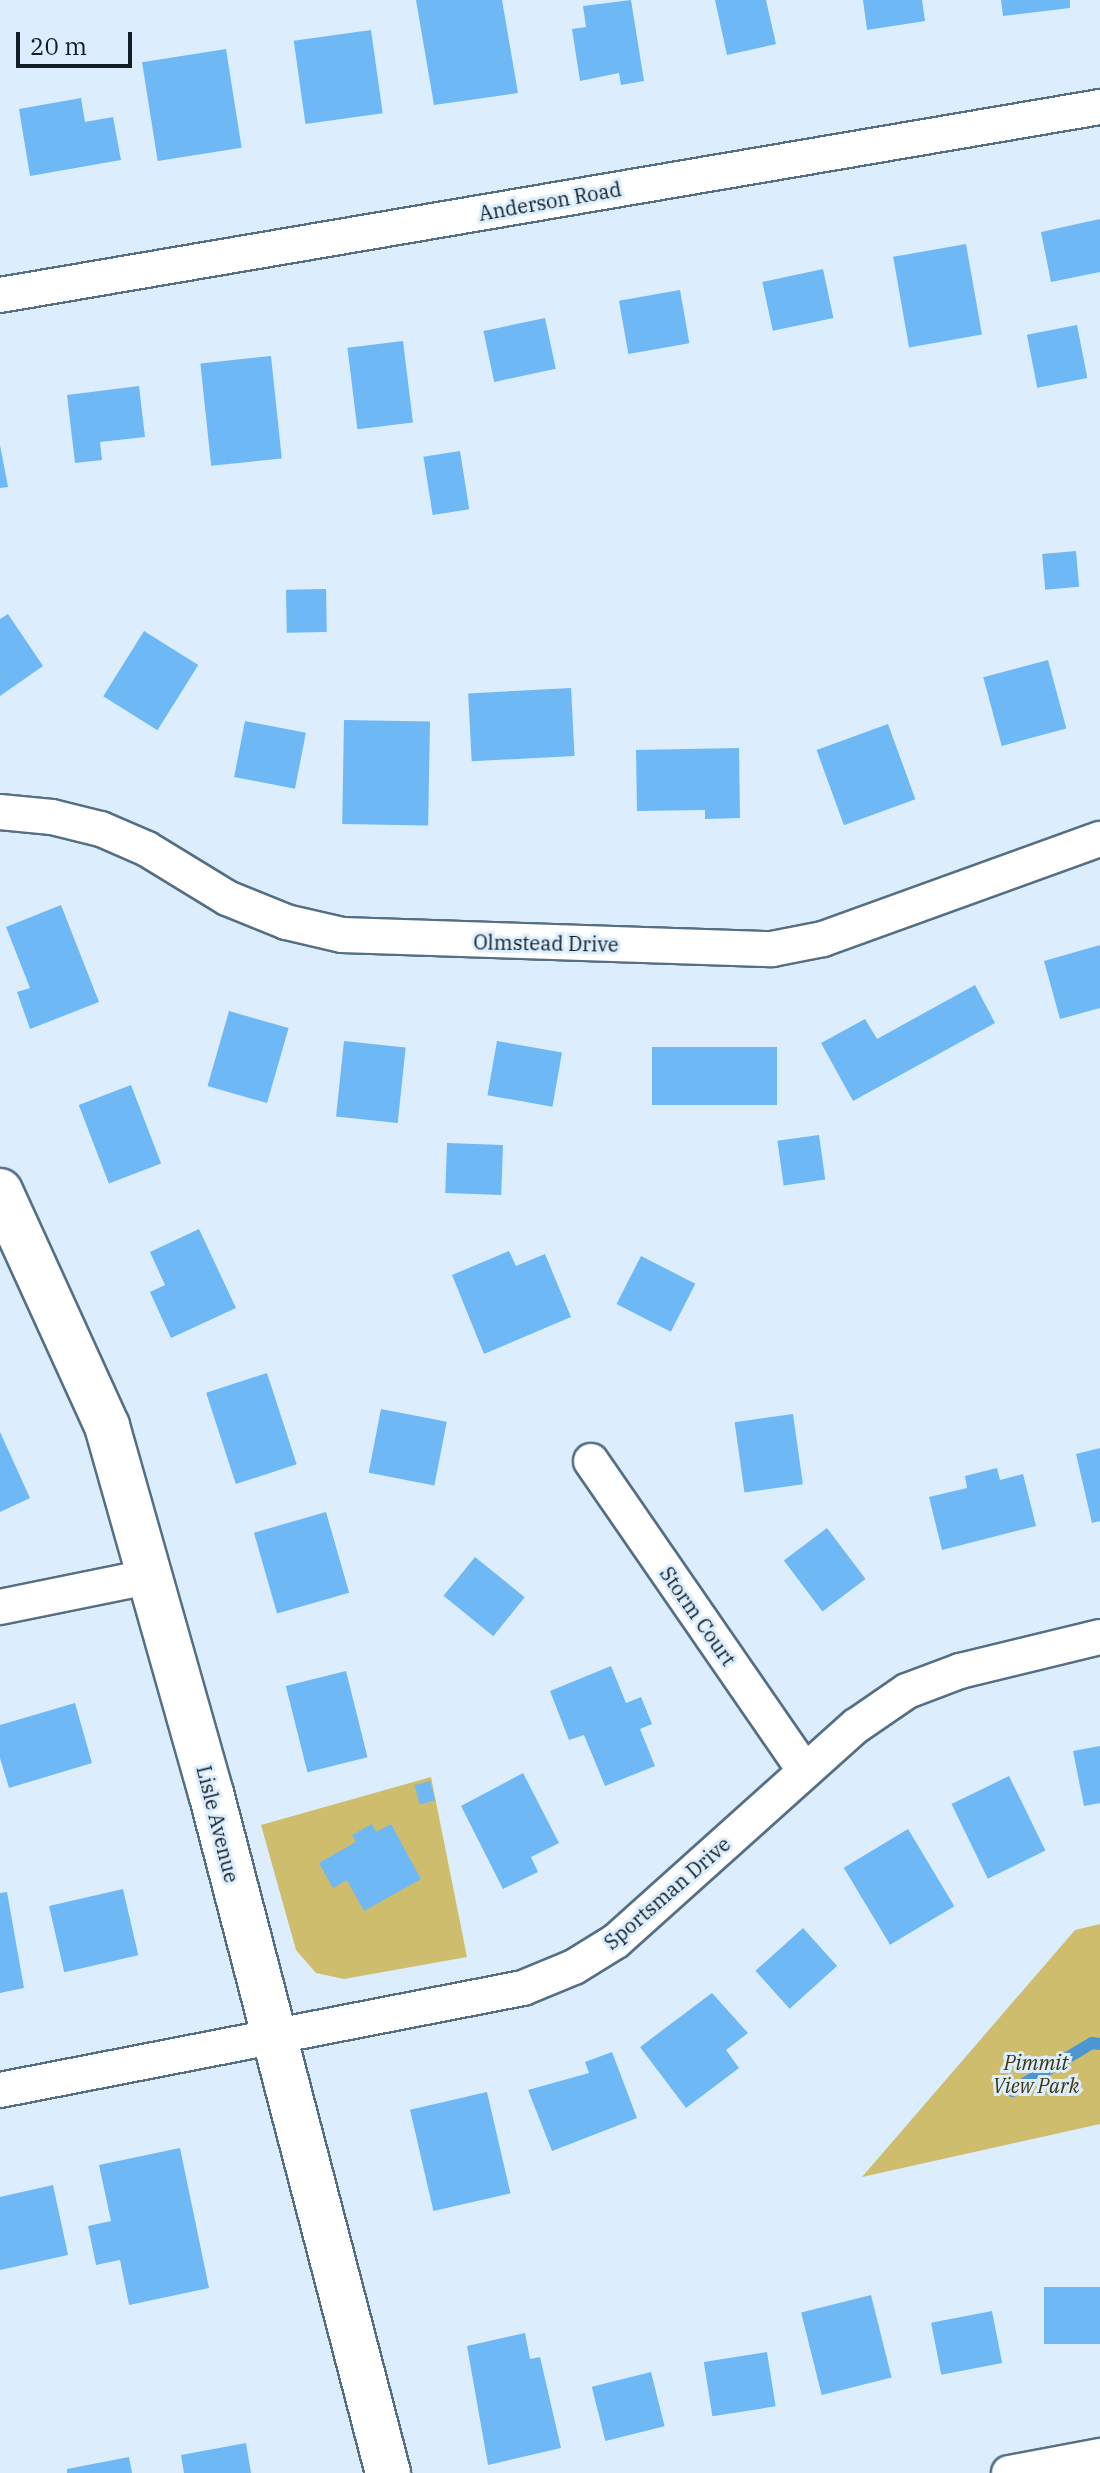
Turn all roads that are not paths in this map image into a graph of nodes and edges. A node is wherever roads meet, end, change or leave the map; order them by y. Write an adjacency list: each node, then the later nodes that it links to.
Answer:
1 (1100, 107): 2 (street, Anderson Road)
2 (0, 295)
3 (0, 812): 4 (street, Olmstead Drive)
4 (1100, 839)
5 (0, 1191): 7 (street, Lisle Avenue)
6 (591, 1461): 10 (street, Storm Court)
7 (148, 1577): 8 (street); 11 (street, Lisle Avenue)
8 (0, 1607)
9 (1100, 1637): 10 (street, Sportsman Drive)
10 (804, 1770): 11 (street, Sportsman Drive)
11 (271, 2038): 12 (street, Sportsman Drive); 14 (street, Lisle Avenue)
12 (0, 2090)
13 (1100, 2456): 15 (street)
14 (388, 2473)
15 (1009, 2473)

